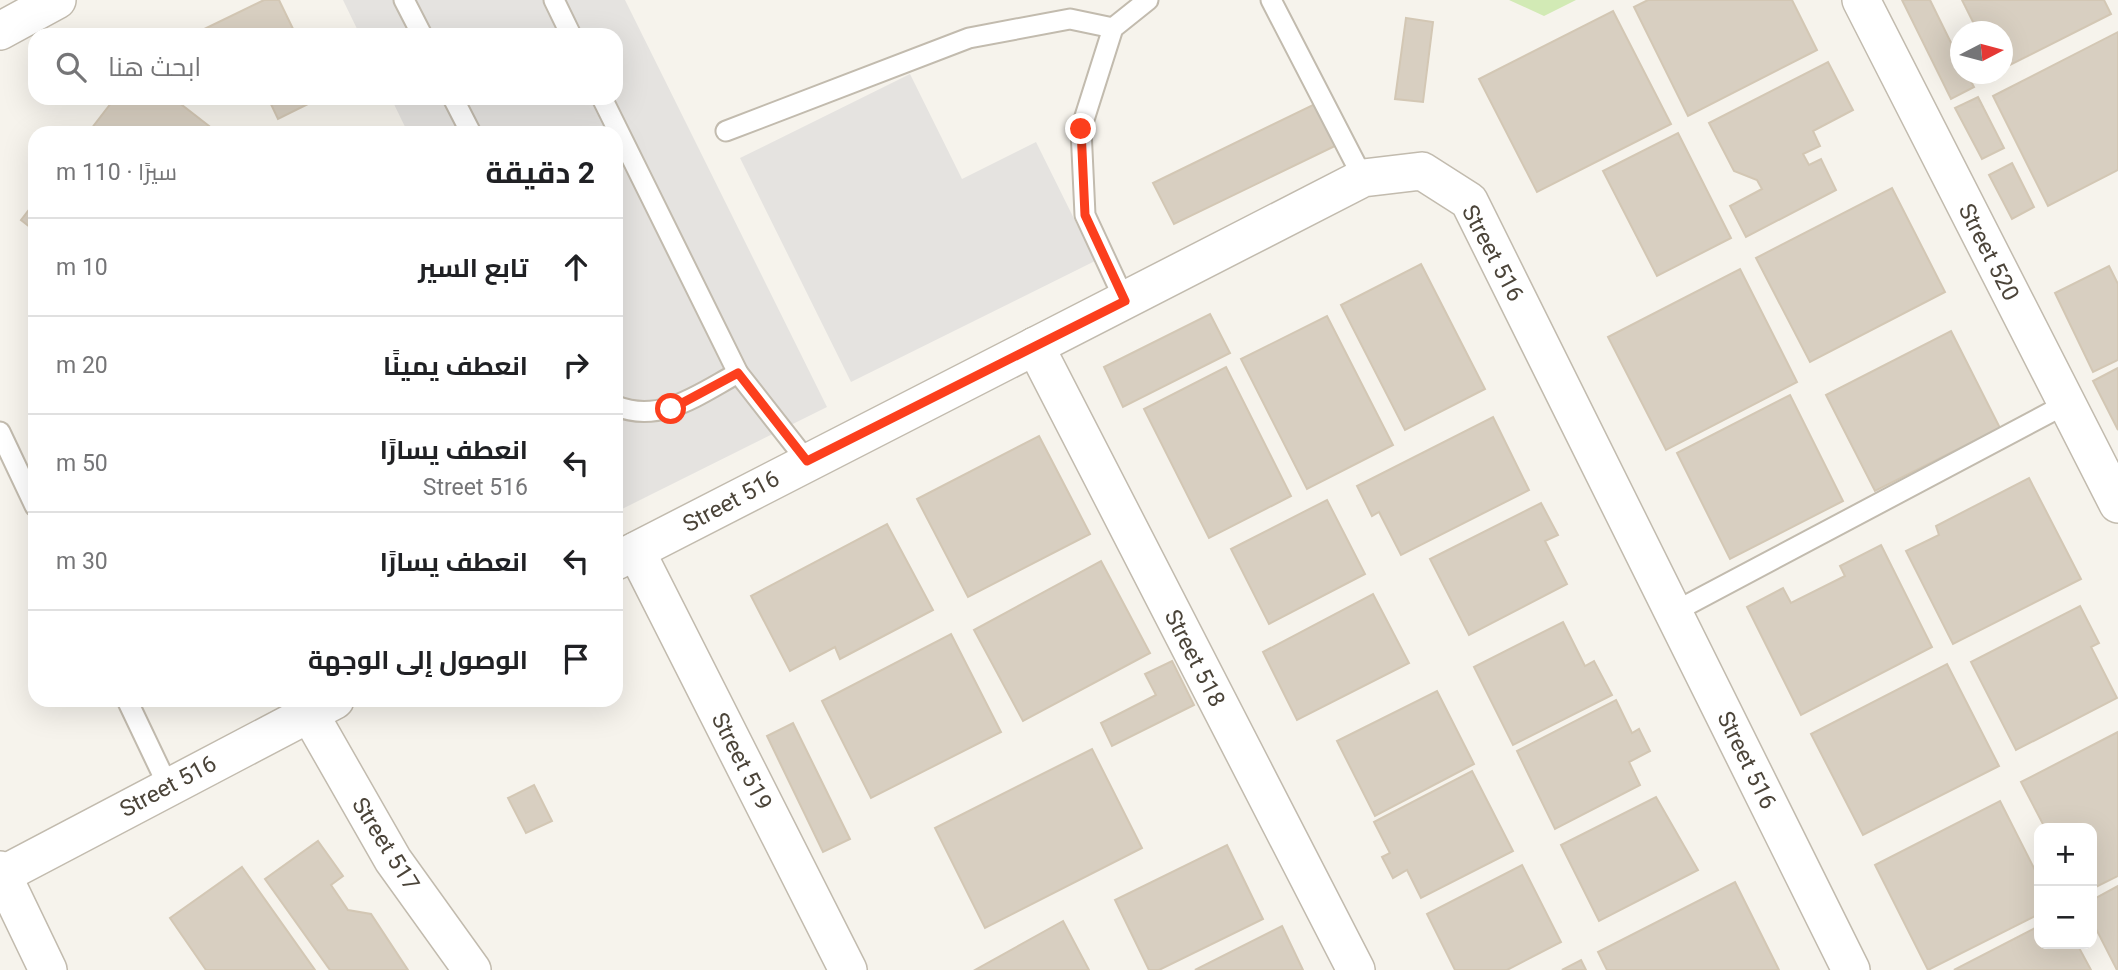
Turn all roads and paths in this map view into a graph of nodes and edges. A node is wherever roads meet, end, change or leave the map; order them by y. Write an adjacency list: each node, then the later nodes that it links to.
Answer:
1 (57, 0): 10 (street)
2 (404, 0): 7 (lane)
3 (554, 0): 8 (lane)
4 (1148, 0): 9 (lane)
5 (1271, 0): 17 (lane)
6 (1861, 0): 21 (street, Street 520)
7 (418, 28)
8 (568, 28)
9 (1114, 28): 15 (lane); 18 (lane)
10 (0, 31)
11 (457, 105): 13 (lane)
12 (605, 105): 14 (lane)
13 (467, 126)
14 (616, 126)
15 (726, 131)
16 (623, 140): 20 (lane)
17 (1363, 178): 18 (street, Street 516); 28 (street, Street 516)
18 (1125, 301): 19 (street, Street 516)
19 (1035, 346): 24 (street, Street 516); 37 (street, Street 518)
20 (738, 373): 22 (lane); 24 (lane)
21 (2066, 404): 26 (street, Street 520); 28 (lane)
22 (623, 409)
23 (0, 432): 25 (lane)
24 (807, 461): 27 (street, Street 516)
25 (28, 491)
26 (2118, 505)
27 (626, 556): 36 (street, Street 519)
28 (1674, 612): 38 (street, Street 516)
29 (130, 707): 32 (lane)
30 (320, 707): 32 (street, Street 516)
31 (322, 707): 35 (street, Street 517)
32 (168, 786): 33 (street, Street 516)
33 (1, 872): 34 (street)
34 (48, 970)
35 (472, 970)
36 (848, 970)
37 (1356, 970)
38 (1851, 970)

